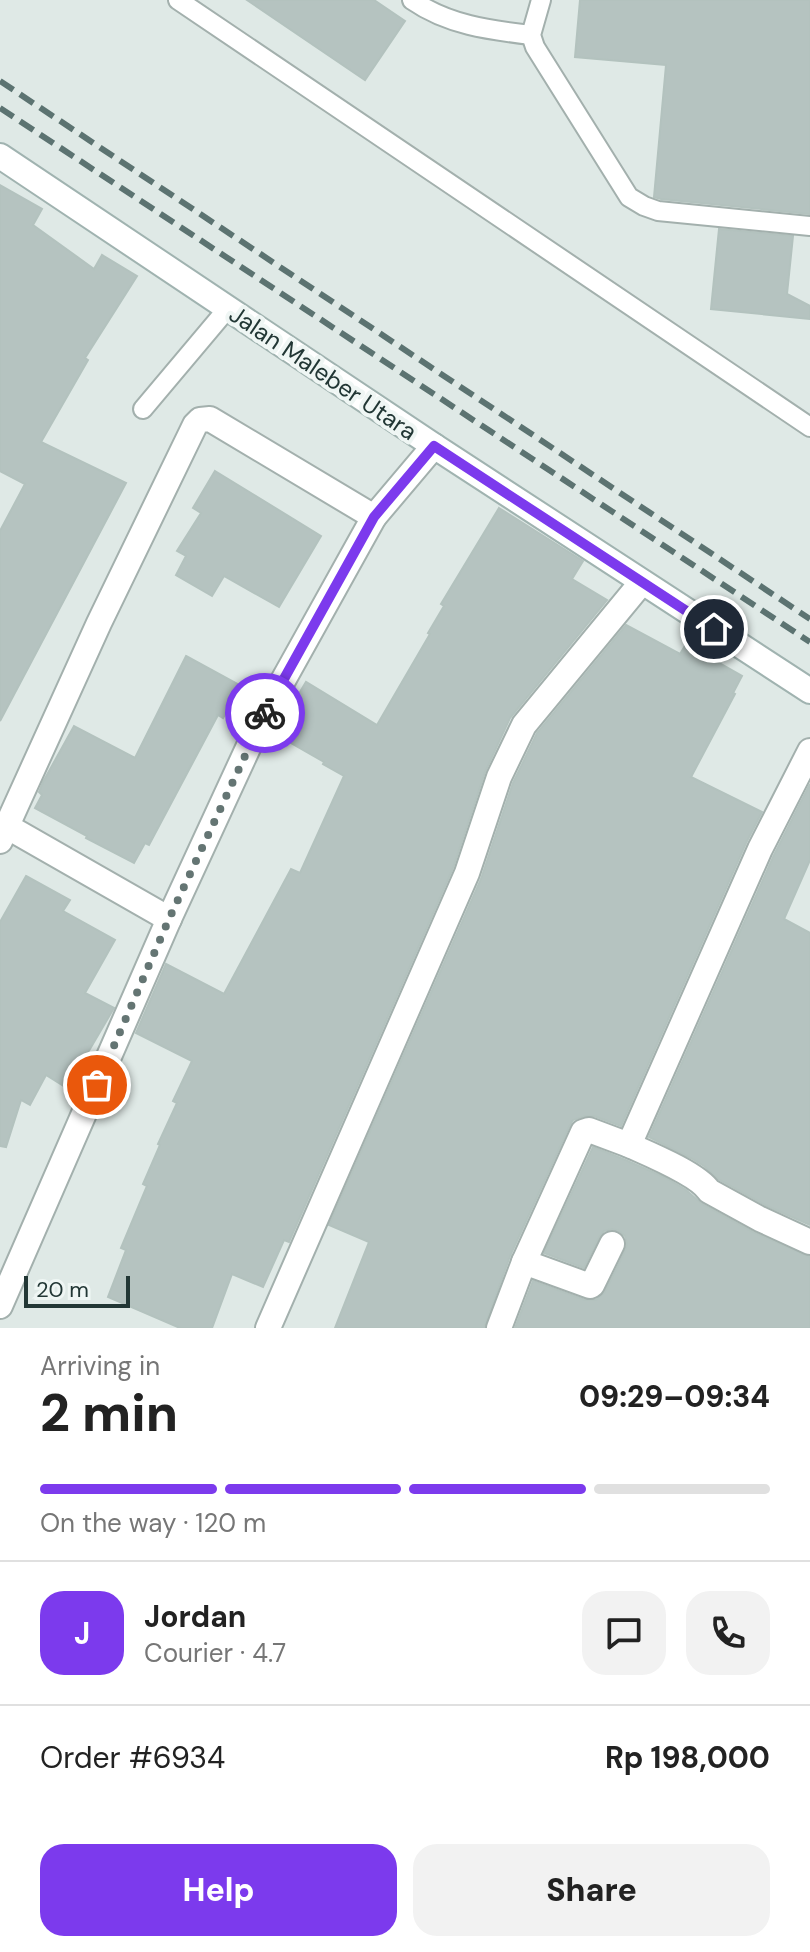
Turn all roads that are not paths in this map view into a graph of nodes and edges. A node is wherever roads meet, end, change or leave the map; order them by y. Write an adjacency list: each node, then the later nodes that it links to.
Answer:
1 (178, 0): 9 (lane)
2 (412, 0): 4 (lane)
3 (541, 0): 4 (lane)
4 (531, 35): 6 (lane)
5 (0, 156): 7 (street, Jalan Maleber Utara)
6 (810, 226)
7 (228, 308): 8 (lane); 10 (street, Jalan Maleber Utara)
8 (143, 409)
9 (810, 427)
10 (434, 446): 11 (street); 12 (street, Jalan Maleber Utara)
11 (374, 517): 15 (street); 16 (street)
12 (642, 582): 13 (street, Jalan Maleber Utara); 22 (street)
13 (810, 691)
14 (810, 751): 17 (street)
15 (4, 834): 16 (street)
16 (169, 919): 21 (street)
17 (629, 1145): 18 (street); 20 (street)
18 (810, 1242)
19 (612, 1244): 20 (street)
20 (524, 1262): 23 (street)
21 (0, 1306)
22 (268, 1328)
23 (499, 1328)

